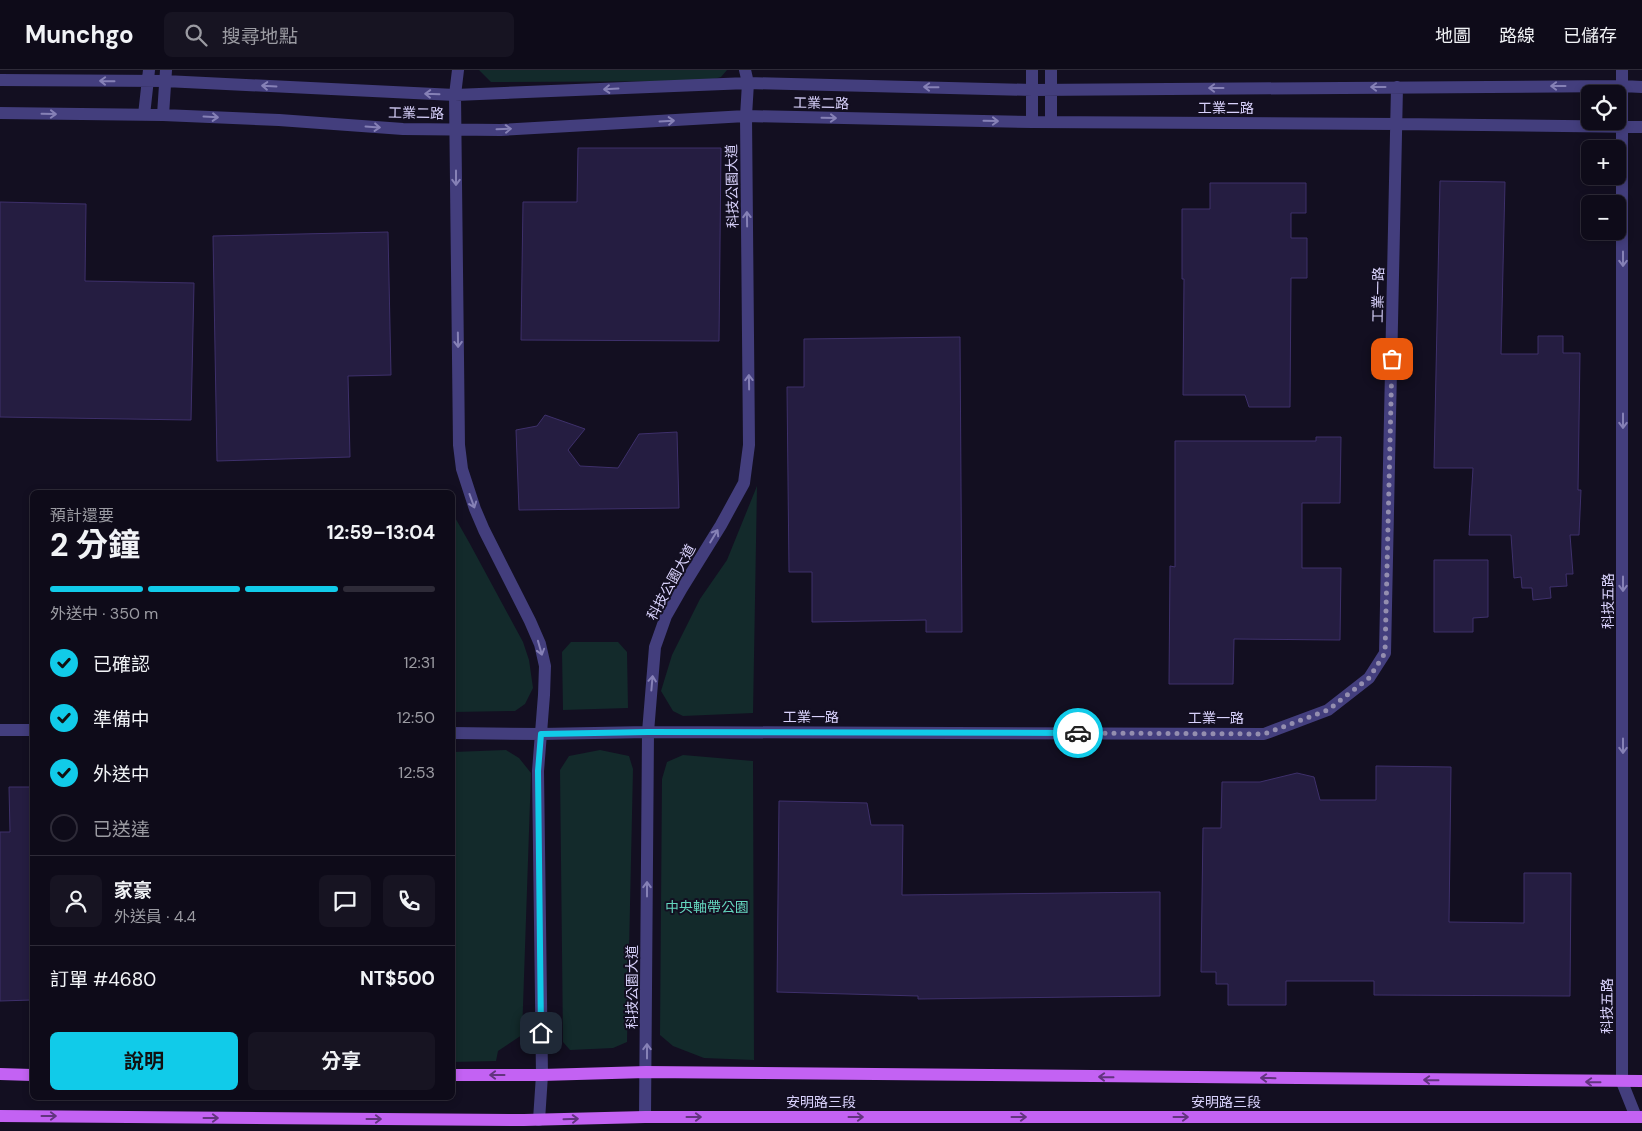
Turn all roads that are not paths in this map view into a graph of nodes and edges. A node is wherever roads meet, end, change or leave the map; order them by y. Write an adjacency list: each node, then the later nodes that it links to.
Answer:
1 (458, 70): 16 (street)
2 (1032, 70): 15 (street)
3 (1052, 70): 14 (street)
4 (1622, 70): 9 (street, 科技五路)
5 (149, 76): 6 (street, 工業二路); 8 (street, 工業二路, one-way to 8); 18 (street)
6 (166, 76): 16 (street, 工業二路, one-way to 6); 19 (street)
7 (746, 76): 15 (street, 工業二路, one-way to 7); 16 (street, 工業二路, one-way to 16); 20 (street, 科技公園大道)
8 (0, 80)
9 (1622, 85)
10 (1581, 86): 12 (street, 工業二路, one-way to 12)
11 (1626, 86): 13 (street, 工業二路)
12 (1397, 87): 14 (street, 工業二路, one-way to 14); 23 (street, 工業一路)
13 (1642, 88)
14 (1051, 89): 15 (street, 工業二路); 22 (street)
15 (1032, 90): 21 (street)
16 (455, 95): 27 (street)
17 (0, 113): 18 (street, 工業二路, one-way to 18)
18 (144, 115): 19 (street, 工業二路)
19 (163, 115): 27 (street, 工業二路, one-way to 27)
20 (746, 116): 21 (street, 工業二路, one-way to 21); 27 (street, 工業二路, one-way to 20); 31 (street, 科技公園大道, one-way to 20)
21 (1032, 122): 22 (street, 工業二路)
22 (1051, 122): 23 (street, 工業二路)
23 (1398, 124): 24 (street, 工業二路); 31 (street, 工業一路)
24 (1581, 126)
25 (1626, 126): 26 (street, 工業二路)
26 (1642, 127)
27 (456, 129): 33 (street, one-way to 33)
28 (1623, 130): 40 (street, 科技五路, one-way to 40)
29 (0, 730): 30 (street)
30 (30, 730)
31 (648, 732): 33 (street, 工業一路); 34 (street, 科技公園大道, one-way to 31)
32 (455, 734): 33 (street, 工業一路)
33 (541, 734): 38 (street)
34 (646, 1072): 38 (main road, 安明路三段); 40 (main road, 安明路三段, one-way to 34); 43 (street, 科技公園大道)
35 (0, 1074): 36 (main road)
36 (30, 1074)
37 (455, 1075): 38 (main road, 安明路三段, one-way to 37)
38 (542, 1075): 44 (street)
39 (1642, 1081): 40 (main road, 安明路三段)
40 (1622, 1082): 41 (street, 科技五路)
41 (1640, 1113): 43 (main road, 安明路三段, one-way to 41)
42 (0, 1116): 44 (main road, 安明路三段, one-way to 44)
43 (645, 1117): 44 (main road, 安明路三段, one-way to 43)
44 (539, 1120)

